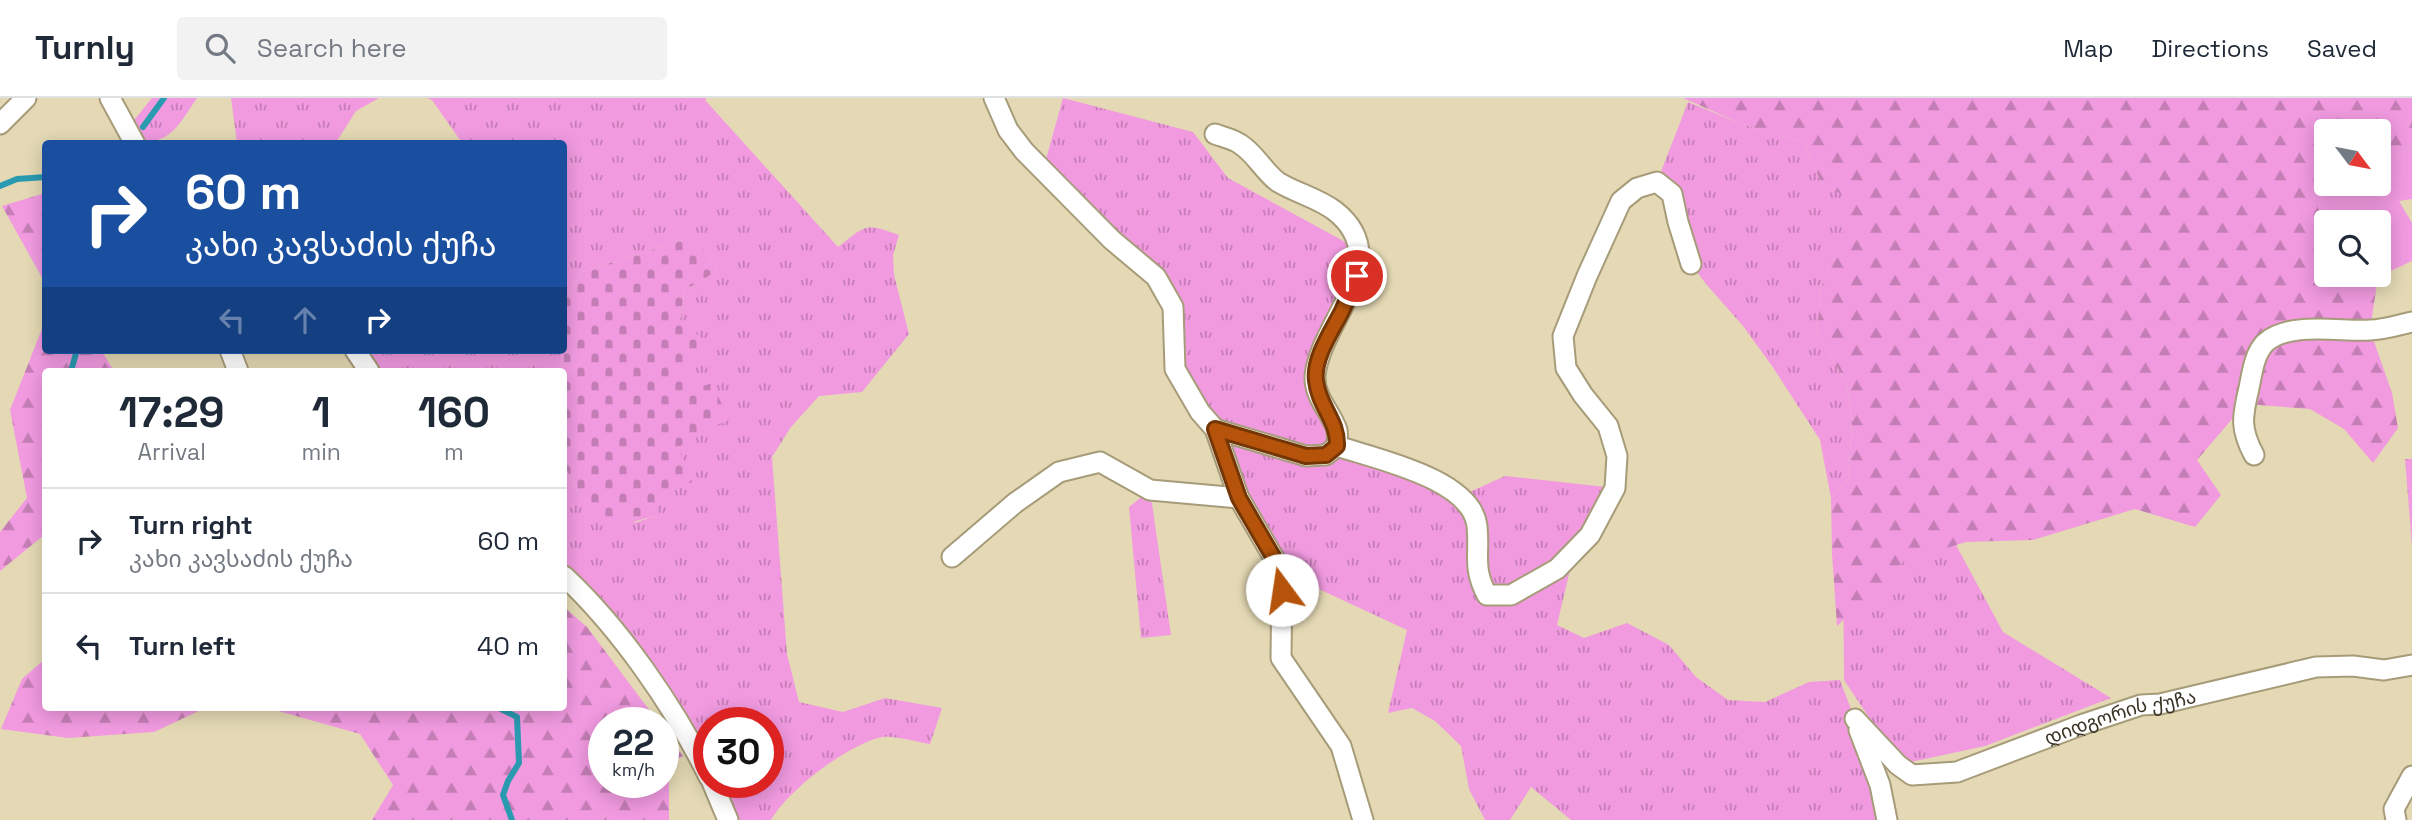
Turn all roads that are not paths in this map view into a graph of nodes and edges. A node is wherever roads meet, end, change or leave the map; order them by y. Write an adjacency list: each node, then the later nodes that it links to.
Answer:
1 (26, 98): 4 (street)
2 (110, 98): 6 (street)
3 (994, 98): 9 (street)
4 (0, 124)
5 (1215, 134): 10 (street)
6 (131, 136)
7 (1691, 264): 10 (street)
8 (2412, 322): 11 (street)
9 (1215, 429): 10 (street); 12 (street)
10 (1337, 446)
11 (2254, 455)
12 (1239, 498): 13 (street); 20 (street)
13 (952, 556)
14 (567, 579): 16 (street)
15 (2412, 665): 21 (street, დიდგორის ქუჩა)
16 (693, 748)
17 (2412, 776): 22 (street)
18 (719, 798): 19 (street)
19 (728, 820)
20 (1363, 820)
21 (1887, 820)
22 (2396, 820)

